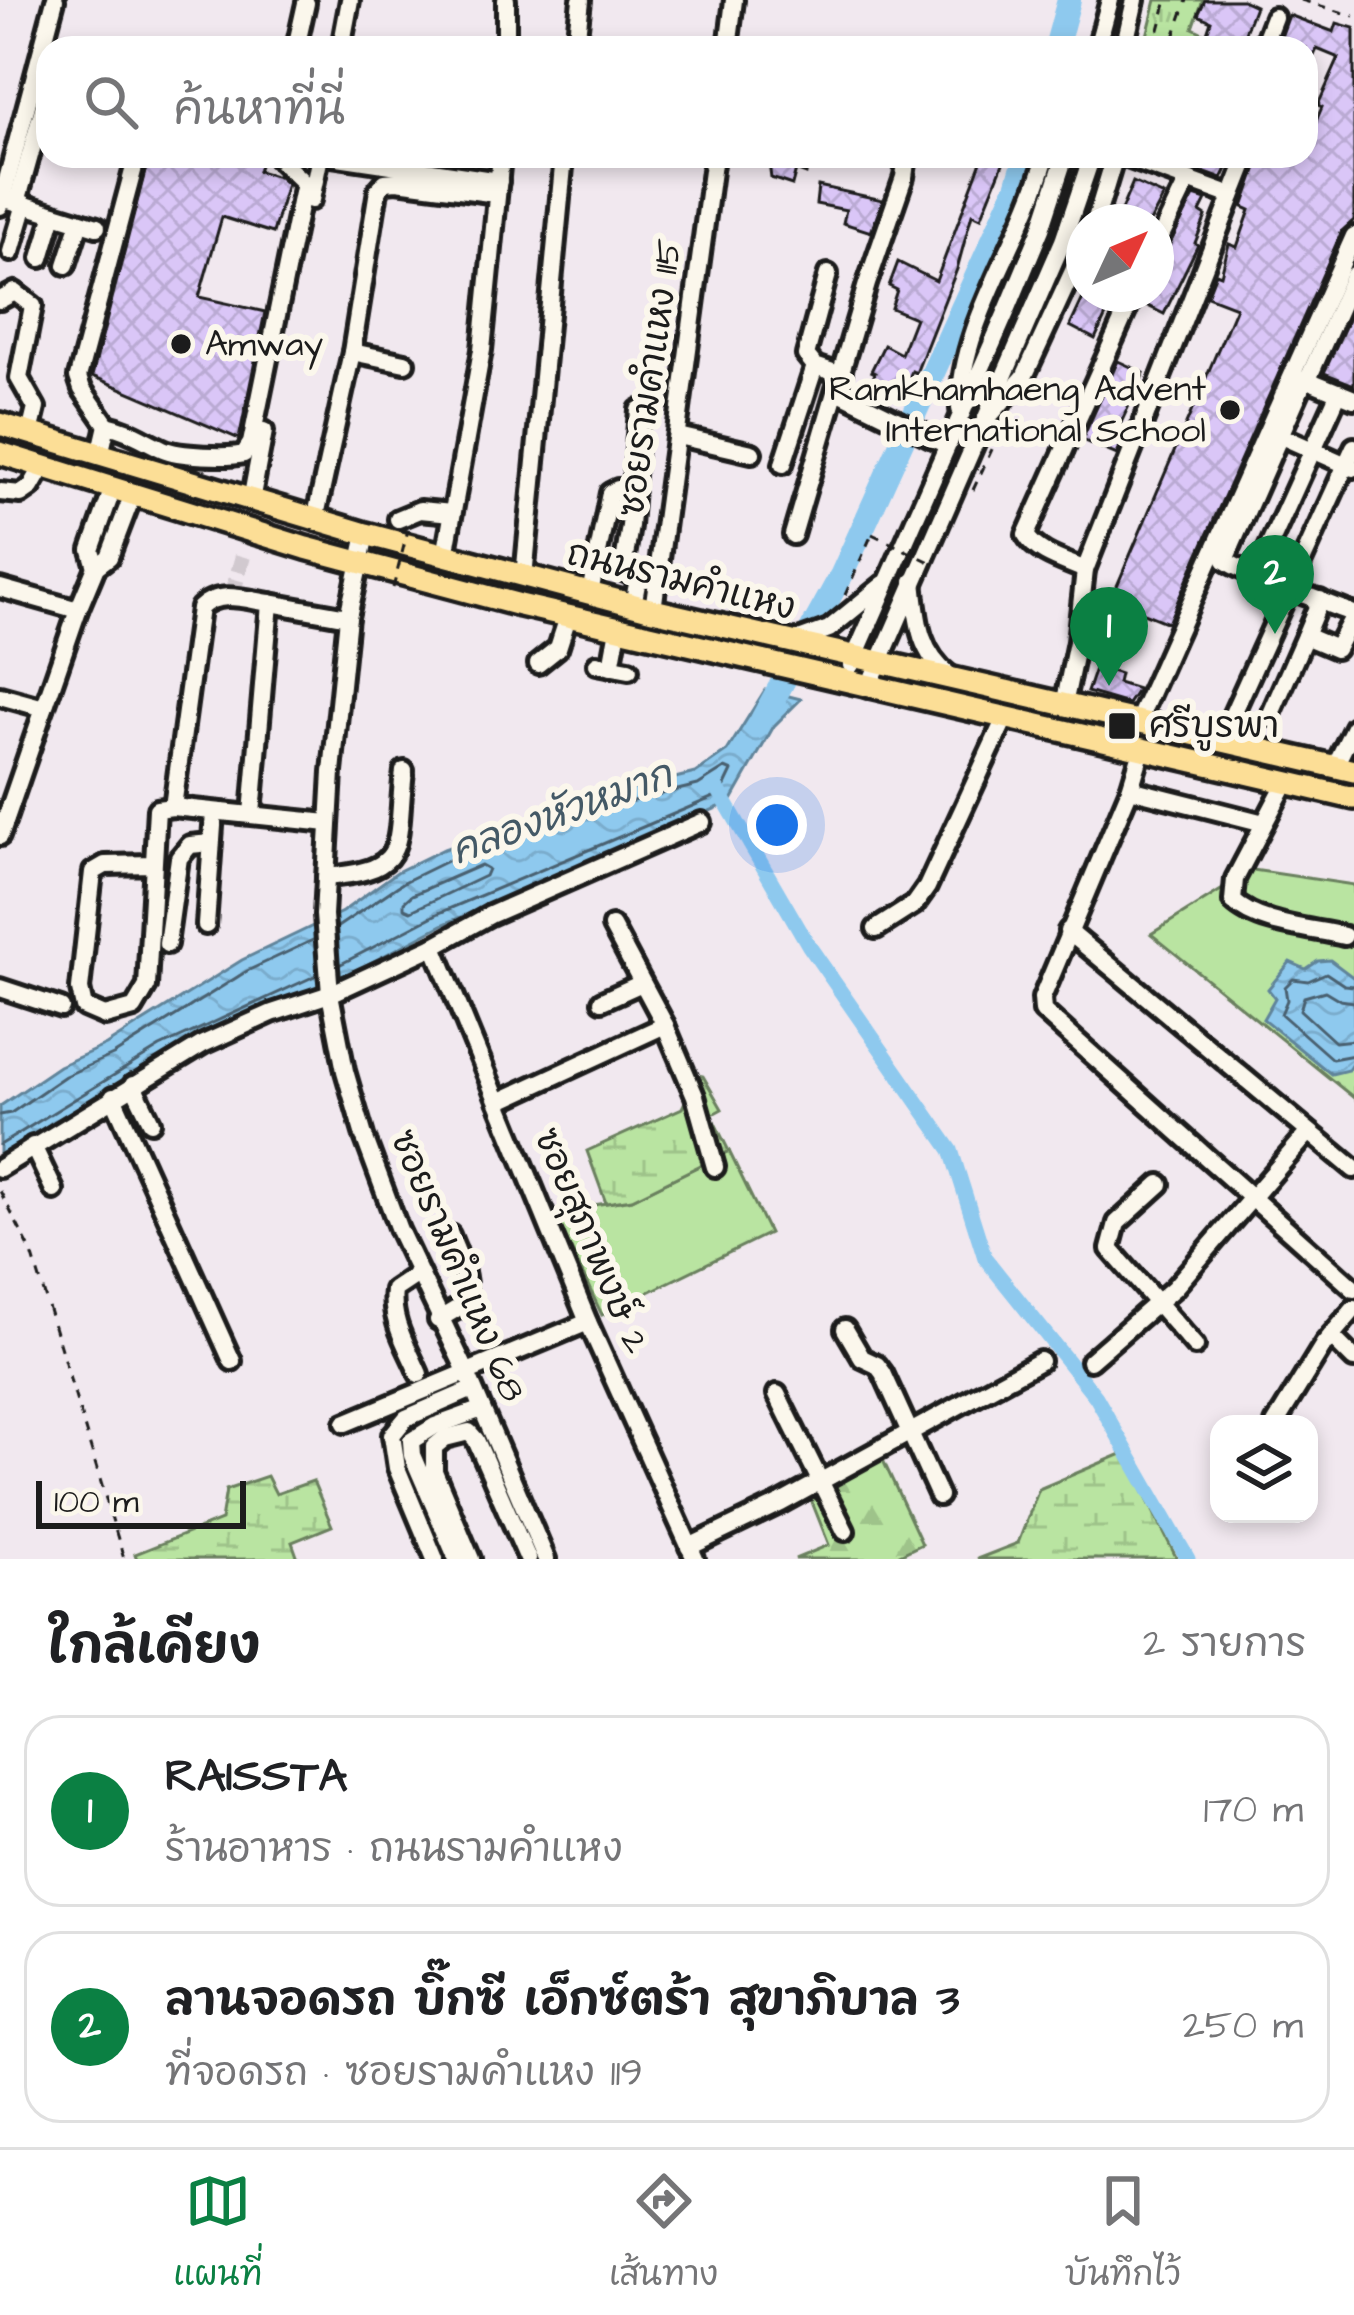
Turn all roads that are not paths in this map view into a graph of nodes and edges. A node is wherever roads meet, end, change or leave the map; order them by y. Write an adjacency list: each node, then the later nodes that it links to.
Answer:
1 (55, 0): 10 (street)
2 (350, 0): 12 (street)
3 (506, 0): 13 (street)
4 (581, 0): 14 (street)
5 (734, 0): 15 (street)
6 (1110, 0): 16 (street)
7 (1135, 0): 17 (street)
8 (306, 3): 11 (street)
9 (1274, 17): 18 (street)
10 (47, 36)
11 (299, 36)
12 (343, 36)
13 (506, 36)
14 (577, 36)
15 (730, 36)
16 (1100, 36)
17 (1127, 36)
18 (1267, 36)
19 (36, 87): 38 (street)
20 (36, 127): 38 (street)
21 (134, 168): 63 (street)
22 (288, 168): 63 (street)
23 (318, 168): 79 (street)
24 (394, 168): 36 (street)
25 (499, 168): 36 (street)
26 (563, 168): 92 (street)
27 (712, 168): 65 (street, ซอยรามคำแหง 115)
28 (903, 168): 57 (street)
29 (1042, 168): 60 (street)
30 (1061, 168): 60 (street)
31 (1088, 168): 62 (street)
32 (1114, 168): 39 (street)
33 (1153, 168): 35 (street)
34 (1243, 168): 37 (street)
35 (1188, 180): 37 (street); 40 (street)
36 (495, 187): 51 (street); 80 (street)
37 (1232, 196): 89 (street)
38 (11, 202): 41 (street); 43 (street)
39 (1101, 204)
40 (1174, 209)
41 (53, 214): 44 (street); 45 (street)
42 (1354, 236): 119 (street)
43 (11, 252)
44 (41, 258)
45 (66, 265)
46 (828, 274): 53 (street)
47 (1354, 275): 56 (street)
48 (1066, 286): 62 (street)
49 (0, 300): 55 (street)
50 (1126, 312): 89 (street)
51 (352, 352): 52 (street); 81 (street)
52 (405, 363)
53 (814, 366): 57 (street); 73 (street)
54 (0, 371): 55 (street)
55 (19, 378): 64 (street)
56 (1308, 379): 58 (street); 66 (street)
57 (840, 383): 67 (street); 84 (street)
58 (1346, 395): 69 (street)
59 (639, 410): 76 (street)
60 (960, 416): 67 (street)
61 (0, 424): 64 (main road, ถนนรามคำแหง)
62 (981, 424): 93 (street)
63 (107, 425): 72 (street)
64 (29, 433): 72 (main road, ถนนรามคำแหง)
65 (678, 436): 70 (street); 99 (street, ซอยรามคำแหง 115)
66 (1281, 436): 69 (street); 90 (street)
67 (947, 445): 91 (street)
68 (1354, 447): 75 (street)
69 (1312, 450): 75 (street); 90 (street)
70 (752, 452)
71 (0, 453): 74 (main road, ถนนรามคำแหง)
72 (100, 454): 79 (main road, ถนนรามคำแหง)
73 (783, 464)
74 (44, 466): 77 (main road, ถนนรามคำแหง); 78 (street)
75 (1350, 466): 94 (street)
76 (631, 490): 86 (street); 88 (street)
77 (123, 491): 87 (main road, ถนนรามคำแหง); 100 (street)
78 (0, 492)
79 (251, 500): 81 (main road, ถนนรามคำแหง)
80 (452, 513): 82 (street); 85 (street)
81 (316, 520): 83 (main road, ถนนรามคำแหง)
82 (403, 524)
83 (366, 534): 85 (main road, ถนนรามคำแหง); 87 (street, ซอยรามคำแหง 68)
84 (794, 535)
85 (445, 556): 92 (main road, ถนนรามคำแหง)
86 (597, 559): 88 (street); 96 (street)
87 (361, 563): 102 (street, ซอยรามคำแหง 68); 103 (main road, ถนนรามคำแหง)
88 (623, 568): 99 (street)
89 (1085, 570): 115 (street)
90 (1257, 573): 94 (street)
91 (892, 576): 106 (street); 107 (street)
92 (524, 577): 96 (main road, ถนนรามคำแหง)
93 (913, 580): 108 (street); 111 (street)
94 (1290, 587): 97 (street); 121 (street)
95 (0, 588): 100 (street)
96 (590, 593): 99 (main road, ถนนรามคำแหง)
97 (1320, 600): 101 (street); 105 (street)
98 (270, 604): 102 (street); 129 (street); 131 (street)
99 (643, 607): 106 (main road, ถนนรามคำแหง)
100 (78, 610): 116 (street)
101 (1354, 615): 105 (street)
102 (348, 617): 133 (street, ซอยรามคำแหง 68)
103 (568, 617): 104 (main road, ถนนรามคำแหง); 109 (street)
104 (618, 629): 110 (street); 112 (main road, ถนนรามคำแหง)
105 (1305, 637): 117 (street)
106 (789, 642): 107 (main road, ถนนรามคำแหง)
107 (854, 657): 108 (main road, ถนนรามคำแหง); 112 (street)
108 (878, 662): 111 (main road, ถนนรามคำแหง); 113 (street)
109 (538, 664)
110 (612, 667)
111 (957, 680): 115 (main road, ถนนรามคำแหง)
112 (844, 682): 113 (main road, ถนนรามคำแหง)
113 (868, 688): 118 (main road, ถนนรามคำแหง)
114 (0, 696): 116 (street)
115 (1064, 705): 119 (main road, ถนนรามคำแหง)
116 (44, 708): 128 (street)
117 (1270, 716)
118 (1005, 718): 122 (main road, ถนนรามคำแหง); 141 (street)
119 (1138, 721): 121 (main road, ถนนรามคำแหง)
120 (1354, 727): 123 (street)
121 (1221, 740): 123 (main road, ถนนรามคำแหง)
122 (1142, 750): 125 (main road, ถนนรามคำแหง); 126 (street)
123 (1344, 769)
124 (404, 771): 138 (street)
125 (1286, 782): 127 (main road, ถนนรามคำแหง); 134 (street)
126 (1130, 789): 134 (street); 142 (street)
127 (1354, 798)
128 (5, 804): 135 (street)
129 (173, 807): 130 (street); 137 (street)
130 (214, 812): 131 (street); 136 (street)
131 (252, 814): 133 (street)
132 (702, 822): 145 (street)
133 (328, 823): 138 (street, ซอยรามคำแหง 68)
134 (1264, 823): 143 (street)
135 (0, 836)
136 (212, 843): 139 (street); 144 (street)
137 (153, 864): 137 (street)
138 (326, 877): 148 (street, ซอยรามคำแหง 68)
139 (206, 925)
140 (612, 926): 146 (street)
141 (876, 929)
142 (1068, 931): 156 (street); 163 (street)
143 (1344, 936)
144 (167, 944)
145 (434, 946): 148 (street); 154 (street, ซอยสุภาพงษ์ 2)
146 (642, 983): 149 (street); 151 (street)
147 (0, 988): 150 (street)
148 (329, 990): 152 (street); 165 (street, ซอยรามคำแหง 68)
149 (602, 1001)
150 (61, 1008)
151 (665, 1025): 154 (street); 158 (street)
152 (133, 1085): 153 (street); 155 (street)
153 (113, 1097): 157 (street); 175 (street)
154 (498, 1102): 170 (street, ซอยสุภาพงษ์ 2)
155 (151, 1122)
156 (1310, 1132): 160 (street); 163 (street)
157 (33, 1146): 159 (street); 162 (street)
158 (715, 1167)
159 (0, 1168)
160 (1354, 1169)
161 (1160, 1184): 167 (street)
162 (54, 1190)
163 (1252, 1199): 166 (street); 167 (street)
164 (450, 1234): 169 (street)
165 (418, 1274): 169 (street, ซอยรามคำแหง 68); 178 (street)
166 (1354, 1289)
167 (1157, 1303): 173 (street); 177 (street)
168 (1354, 1309): 172 (street)
169 (438, 1320): 179 (street, ซอยรามคำแหง 68)
170 (588, 1322): 179 (street); 190 (street, ซอยสุภาพงษ์ 2)
171 (845, 1329): 185 (street)
172 (1331, 1336): 174 (street); 182 (street)
173 (1195, 1346)
174 (1354, 1359)
175 (232, 1360)
176 (1040, 1360): 185 (street)
177 (1090, 1361)
178 (419, 1374)
179 (470, 1380): 181 (street, ซอยรามคำแหง 68); 183 (street); 184 (street)
180 (777, 1394): 187 (street)
181 (482, 1409): 186 (street); 195 (street, ซอยรามคำแหง 68)
182 (1281, 1415)
183 (402, 1421): 186 (street); 191 (street)
184 (345, 1423)
185 (910, 1433): 187 (street); 188 (street)
186 (418, 1435): 192 (street)
187 (820, 1481): 189 (street); 190 (street)
188 (939, 1496)
189 (844, 1531)
190 (692, 1553)
191 (435, 1559)
192 (457, 1559)
193 (471, 1559): 194 (street)
194 (528, 1559)
195 (546, 1559)

